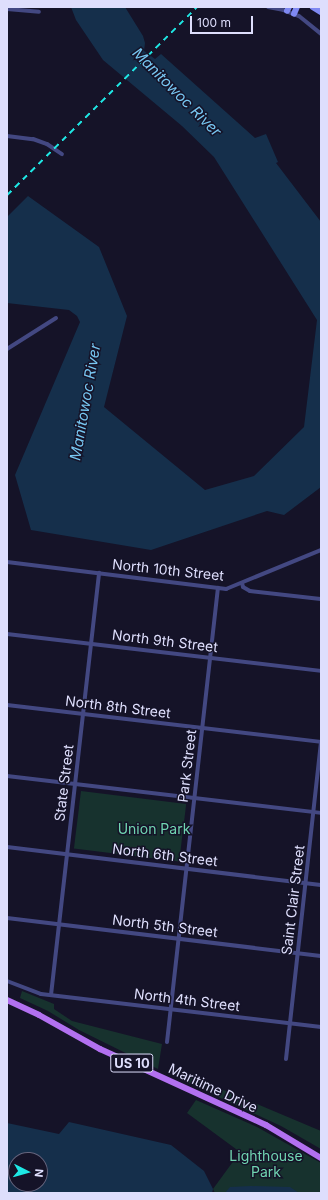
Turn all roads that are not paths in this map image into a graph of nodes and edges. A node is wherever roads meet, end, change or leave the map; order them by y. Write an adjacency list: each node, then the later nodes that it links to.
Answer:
1 (268, 7): 5 (street)
2 (297, 7): 8 (main road)
3 (313, 7): 7 (main road)
4 (7, 9): 6 (street)
5 (288, 9): 8 (street)
6 (39, 12)
7 (321, 12)
8 (294, 14): 9 (street)
9 (321, 34)
10 (7, 136): 11 (street)
11 (62, 154)
12 (56, 318): 13 (street)
13 (7, 349)
14 (321, 550): 17 (street)
15 (7, 562): 16 (street, North 10th Street)
16 (99, 573): 18 (street, North 10th Street); 21 (street, State Street)
17 (242, 583): 18 (street, North 10th Street); 19 (street, North 10th Street)
18 (218, 588): 22 (street, Park Street)
19 (321, 599)
20 (7, 634): 21 (street, North 9th Street)
21 (91, 643): 22 (street, North 9th Street); 25 (street, State Street)
22 (210, 658): 23 (street, North 9th Street); 26 (street, Park Street)
23 (321, 671)
24 (7, 705): 25 (street, North 8th Street)
25 (83, 714): 26 (street, North 8th Street); 29 (street, State Street)
26 (202, 728): 27 (street, North 8th Street); 30 (street, Park Street)
27 (321, 743): 31 (street, Saint Clair Street)
28 (7, 776): 29 (street)
29 (75, 784): 30 (street); 34 (street, State Street)
30 (194, 798): 31 (street); 35 (street, Park Street)
31 (314, 812): 32 (street); 36 (street, Saint Clair Street)
32 (321, 813)
33 (7, 847): 34 (street, North 6th Street)
34 (67, 854): 35 (street, North 6th Street); 39 (street, State Street)
35 (187, 869): 36 (street, North 6th Street); 40 (street, Park Street)
36 (306, 883): 37 (street, North 6th Street); 41 (street, Saint Clair Street)
37 (321, 885)
38 (7, 918): 39 (street, North 5th Street)
39 (59, 925): 40 (street, North 5th Street); 44 (street, State Street)
40 (179, 939): 41 (street, North 5th Street); 46 (street, Park Street)
41 (298, 953): 42 (street, North 5th Street); 47 (street, Saint Clair Street)
42 (321, 956)
43 (7, 980): 44 (street, North 4th Street)
44 (51, 995): 46 (street, North 4th Street)
45 (7, 1000): 51 (main road, Maritime Drive / US 10)
46 (171, 1009): 47 (street, North 4th Street); 49 (street, Park Street)
47 (290, 1024): 48 (street, North 4th Street); 50 (street, Saint Clair Street)
48 (321, 1027)
49 (167, 1042)
50 (286, 1058)
51 (321, 1158)

